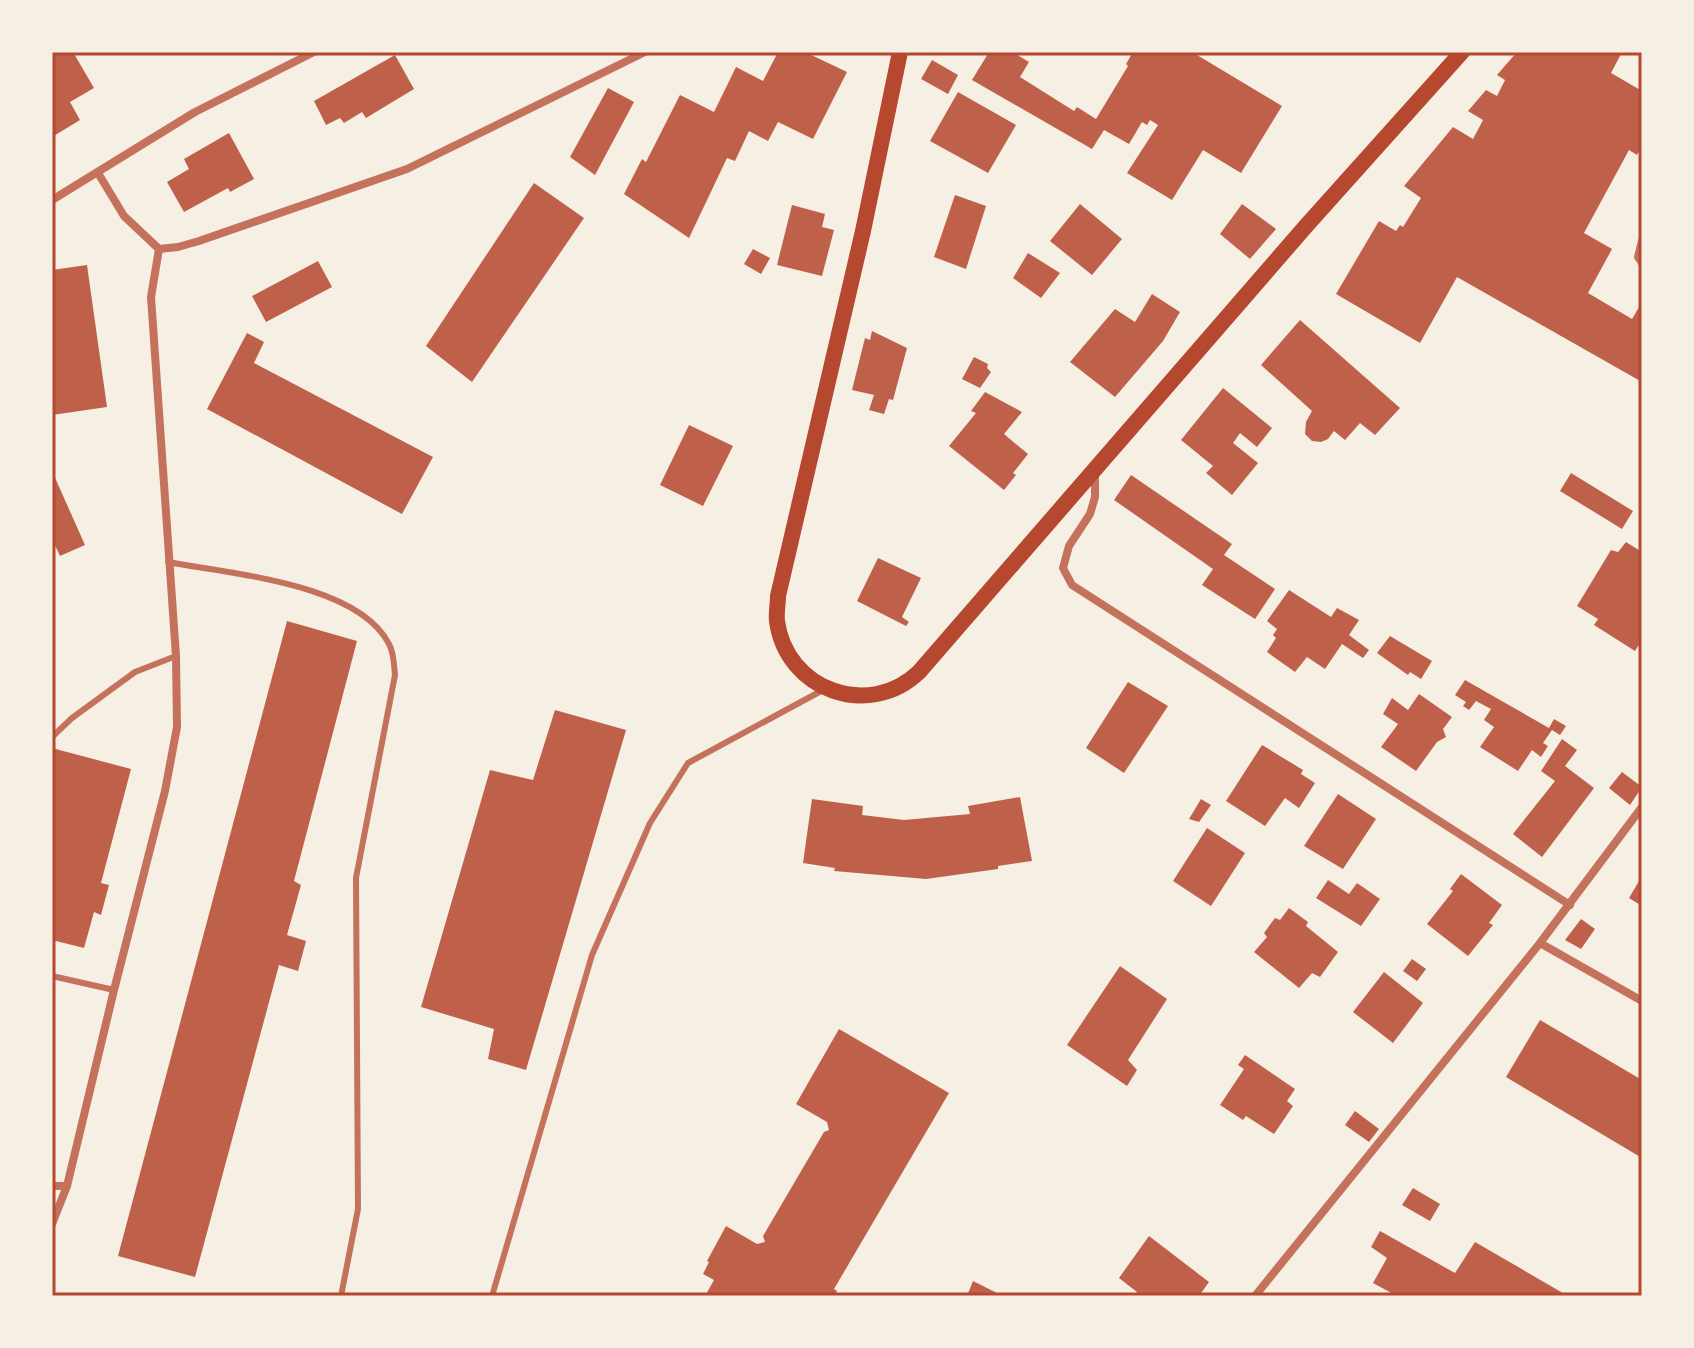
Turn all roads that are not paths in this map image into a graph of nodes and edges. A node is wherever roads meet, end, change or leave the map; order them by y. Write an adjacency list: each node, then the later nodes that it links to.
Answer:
1 (314, 52): 5 (street)
2 (645, 52): 8 (street)
3 (900, 52): 13 (main road)
4 (1462, 52): 10 (main road)
5 (98, 173): 6 (street); 8 (street)
6 (52, 200)
7 (1642, 241): 9 (street)
8 (159, 249): 11 (street)
9 (1642, 263)
10 (1095, 471): 13 (main road); 16 (street)
11 (168, 562): 12 (street); 24 (lane)
12 (176, 656): 14 (lane); 19 (street)
13 (826, 688): 25 (lane)
14 (52, 737)
15 (1642, 807): 16 (street)
16 (1570, 905): 17 (street)
17 (1540, 943): 20 (street); 26 (street)
18 (52, 976): 19 (lane)
19 (114, 990): 22 (street)
20 (1642, 1001)
21 (52, 1186): 22 (street)
22 (67, 1186): 23 (street)
23 (52, 1224)
24 (341, 1296)
25 (492, 1296)
26 (1255, 1296)

